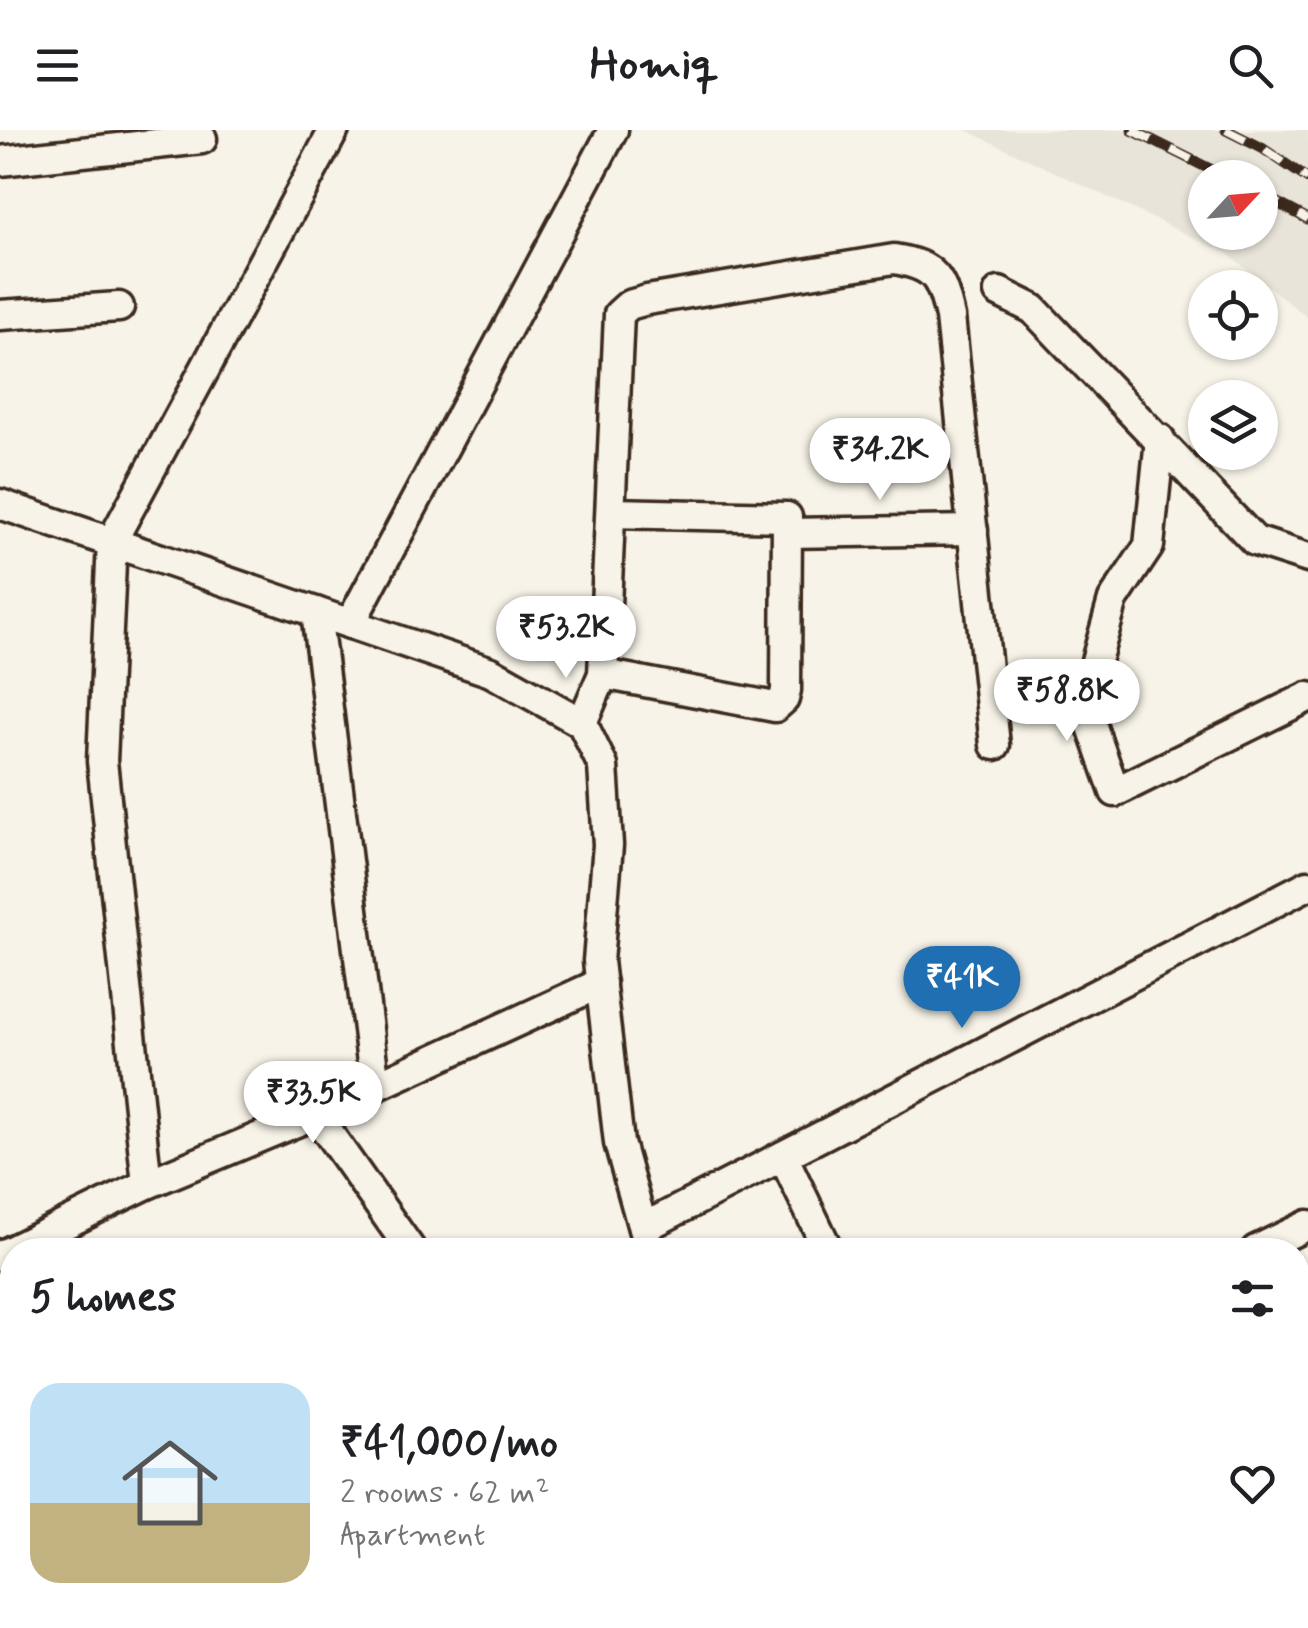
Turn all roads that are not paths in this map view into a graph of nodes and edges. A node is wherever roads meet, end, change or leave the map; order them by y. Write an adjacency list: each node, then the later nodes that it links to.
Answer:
1 (334, 130): 13 (street)
2 (613, 130): 16 (street)
3 (202, 139): 4 (street)
4 (0, 161)
5 (998, 292): 8 (street)
6 (119, 308): 7 (street)
7 (0, 315)
8 (1160, 439): 14 (street); 18 (street)
9 (0, 504): 13 (street)
10 (610, 513): 11 (street); 12 (street); 17 (street)
11 (972, 530): 12 (street); 20 (street)
12 (788, 532): 17 (street)
13 (112, 540): 15 (street); 26 (street)
14 (1308, 558)
15 (316, 612): 16 (street); 23 (street)
16 (350, 624): 19 (street)
17 (604, 674): 19 (street)
18 (1308, 697)
19 (582, 723): 22 (street)
20 (995, 745)
21 (1308, 885): 25 (street)
22 (600, 983): 23 (street); 30 (street)
23 (375, 1086): 24 (street)
24 (315, 1114): 26 (street); 29 (street)
25 (783, 1156): 31 (street); 32 (street)
26 (146, 1184): 28 (street)
27 (1308, 1225): 33 (street)
28 (36, 1238)
29 (403, 1238)
30 (646, 1238)
31 (648, 1238)
32 (822, 1238)
33 (1281, 1238)

